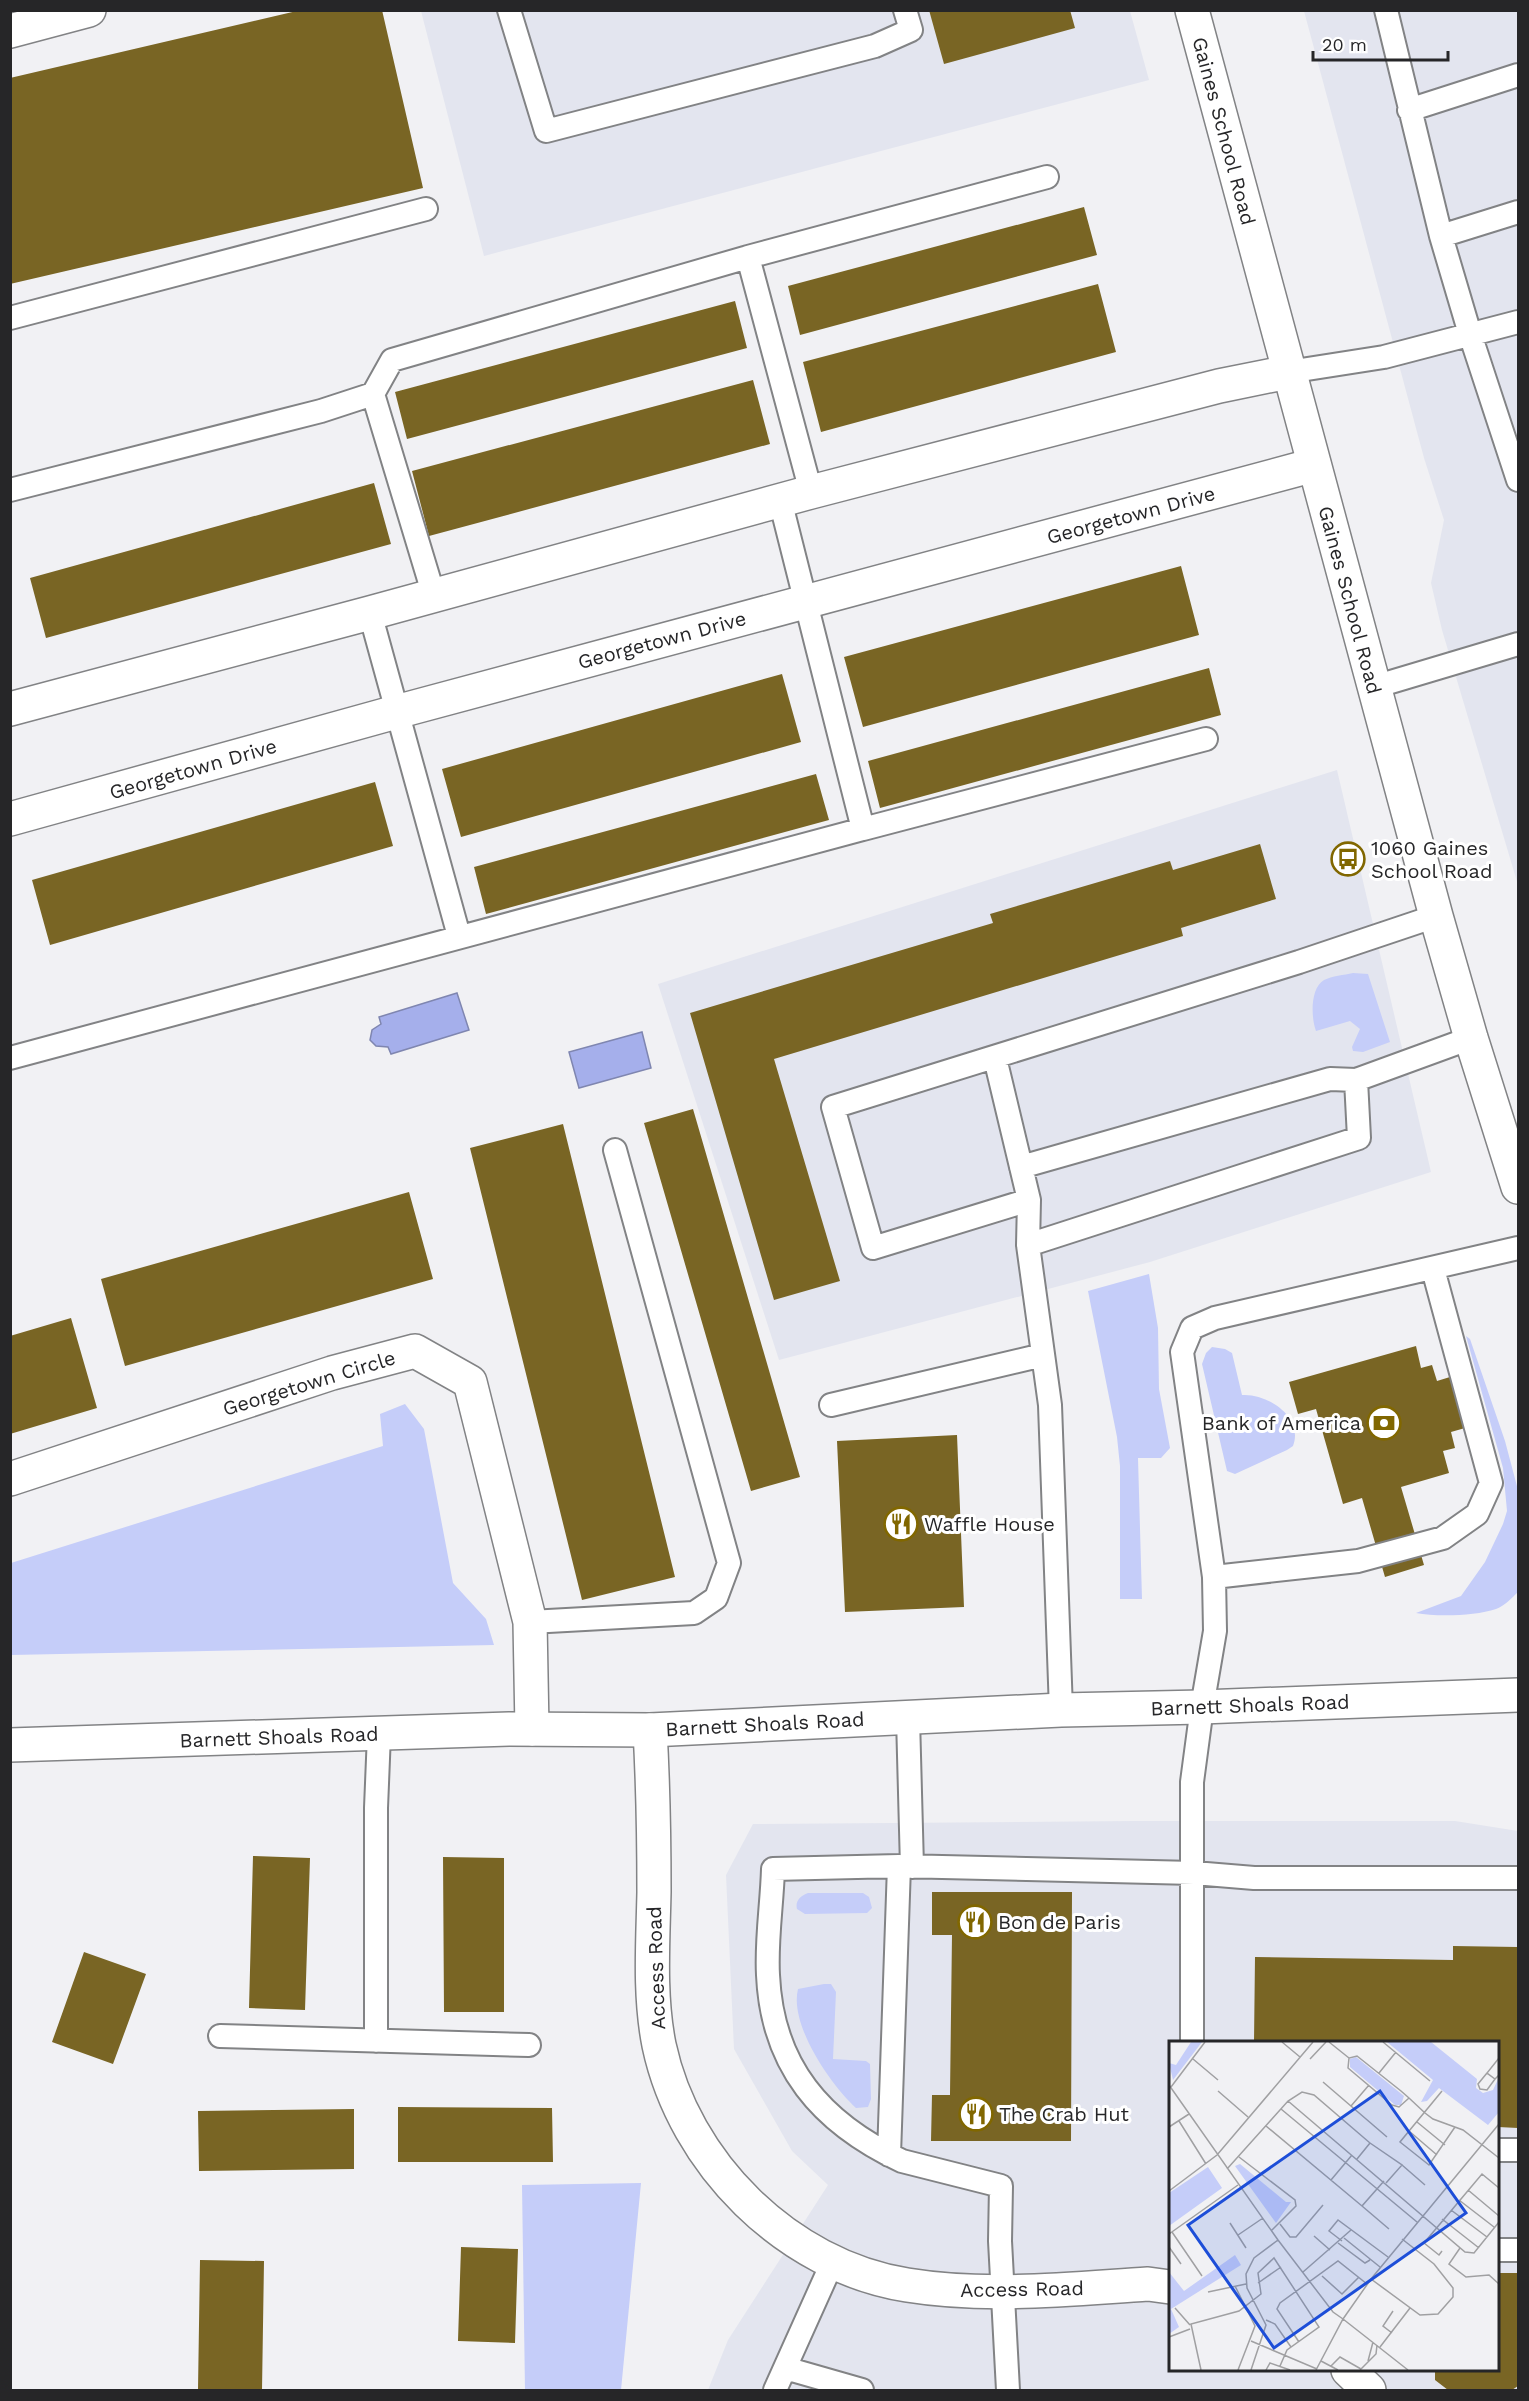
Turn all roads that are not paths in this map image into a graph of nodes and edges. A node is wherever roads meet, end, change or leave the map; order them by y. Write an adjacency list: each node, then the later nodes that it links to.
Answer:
1 (89, 10): 6 (street)
2 (509, 10): 3 (lane)
3 (905, 10)
4 (1192, 10): 17 (street, Gaines School Road)
5 (1386, 10): 8 (lane)
6 (10, 31)
7 (1518, 75): 8 (lane)
8 (1409, 110): 12 (lane)
9 (1047, 177): 13 (lane)
10 (426, 209): 14 (lane)
11 (1518, 212): 12 (lane)
12 (1441, 236): 16 (lane)
13 (748, 257): 18 (lane); 22 (lane)
14 (10, 318)
15 (1518, 322): 16 (lane)
16 (1470, 334): 17 (lane); 20 (lane)
17 (1288, 372): 19 (street, Gaines School Road); 22 (street)
18 (373, 394): 21 (lane); 24 (lane)
19 (1314, 465): 25 (street, Georgetown Drive); 28 (street, Gaines School Road)
20 (1518, 480)
21 (10, 490)
22 (811, 492): 23 (street)
23 (780, 500): 24 (street); 25 (lane)
24 (434, 596): 26 (street)
25 (804, 602): 30 (street, Georgetown Drive); 33 (lane)
26 (370, 613): 29 (street); 30 (lane)
27 (1518, 644): 28 (lane)
28 (1374, 687): 34 (street, Gaines School Road)
29 (10, 709)
30 (396, 712): 32 (street, Georgetown Drive); 35 (lane)
31 (1206, 739): 33 (lane)
32 (10, 819)
33 (864, 829): 35 (lane)
34 (1436, 916): 36 (street, Gaines School Road); 38 (lane)
35 (459, 936): 37 (lane)
36 (1471, 1038): 39 (lane); 42 (street, Gaines School Road)
37 (10, 1058)
38 (995, 1058): 41 (lane); 43 (lane)
39 (1356, 1080): 41 (lane); 44 (lane)
40 (615, 1150): 51 (lane)
41 (1021, 1167): 43 (lane)
42 (1518, 1185)
43 (1029, 1200): 44 (lane)
44 (1028, 1245): 47 (lane)
45 (1518, 1248): 46 (lane)
46 (1433, 1269): 50 (lane); 50 (lane)
47 (1043, 1355): 48 (lane); 54 (lane)
48 (831, 1405)
49 (10, 1479): 51 (street, Georgetown Circle)
50 (1214, 1577): 53 (lane)
51 (530, 1622): 56 (street, Georgetown Circle)
52 (1518, 1695): 53 (street, Barnett Shoals Road)
53 (1202, 1707): 54 (street, Barnett Shoals Road); 61 (lane)
54 (1061, 1710): 55 (street, Barnett Shoals Road)
55 (908, 1718): 57 (street, Barnett Shoals Road); 60 (lane)
56 (532, 1729): 57 (street, Barnett Shoals Road); 58 (street, Barnett Shoals Road)
57 (650, 1730): 72 (street, Access Road)
58 (379, 1734): 59 (street, Barnett Shoals Road); 64 (lane)
59 (10, 1745)
60 (905, 1866): 61 (lane); 69 (lane); 69 (lane)
61 (1194, 1873): 62 (lane); 65 (lane)
62 (1518, 1878)
63 (220, 2036): 64 (lane)
64 (376, 2041): 66 (lane)
65 (1192, 2041)
66 (529, 2045)
67 (1499, 2150): 68 (lane)
68 (1518, 2150)
69 (888, 2155): 74 (lane)
70 (1499, 2250): 71 (lane)
71 (1518, 2250)
72 (833, 2261): 74 (street, Access Road); 75 (lane)
73 (1169, 2287): 74 (street, Access Road)
74 (1002, 2292): 79 (lane)
75 (785, 2368): 77 (lane); 78 (lane)
76 (1349, 2371): 80 (street)
77 (775, 2391)
78 (862, 2391)
79 (1008, 2391)
80 (1369, 2391)

